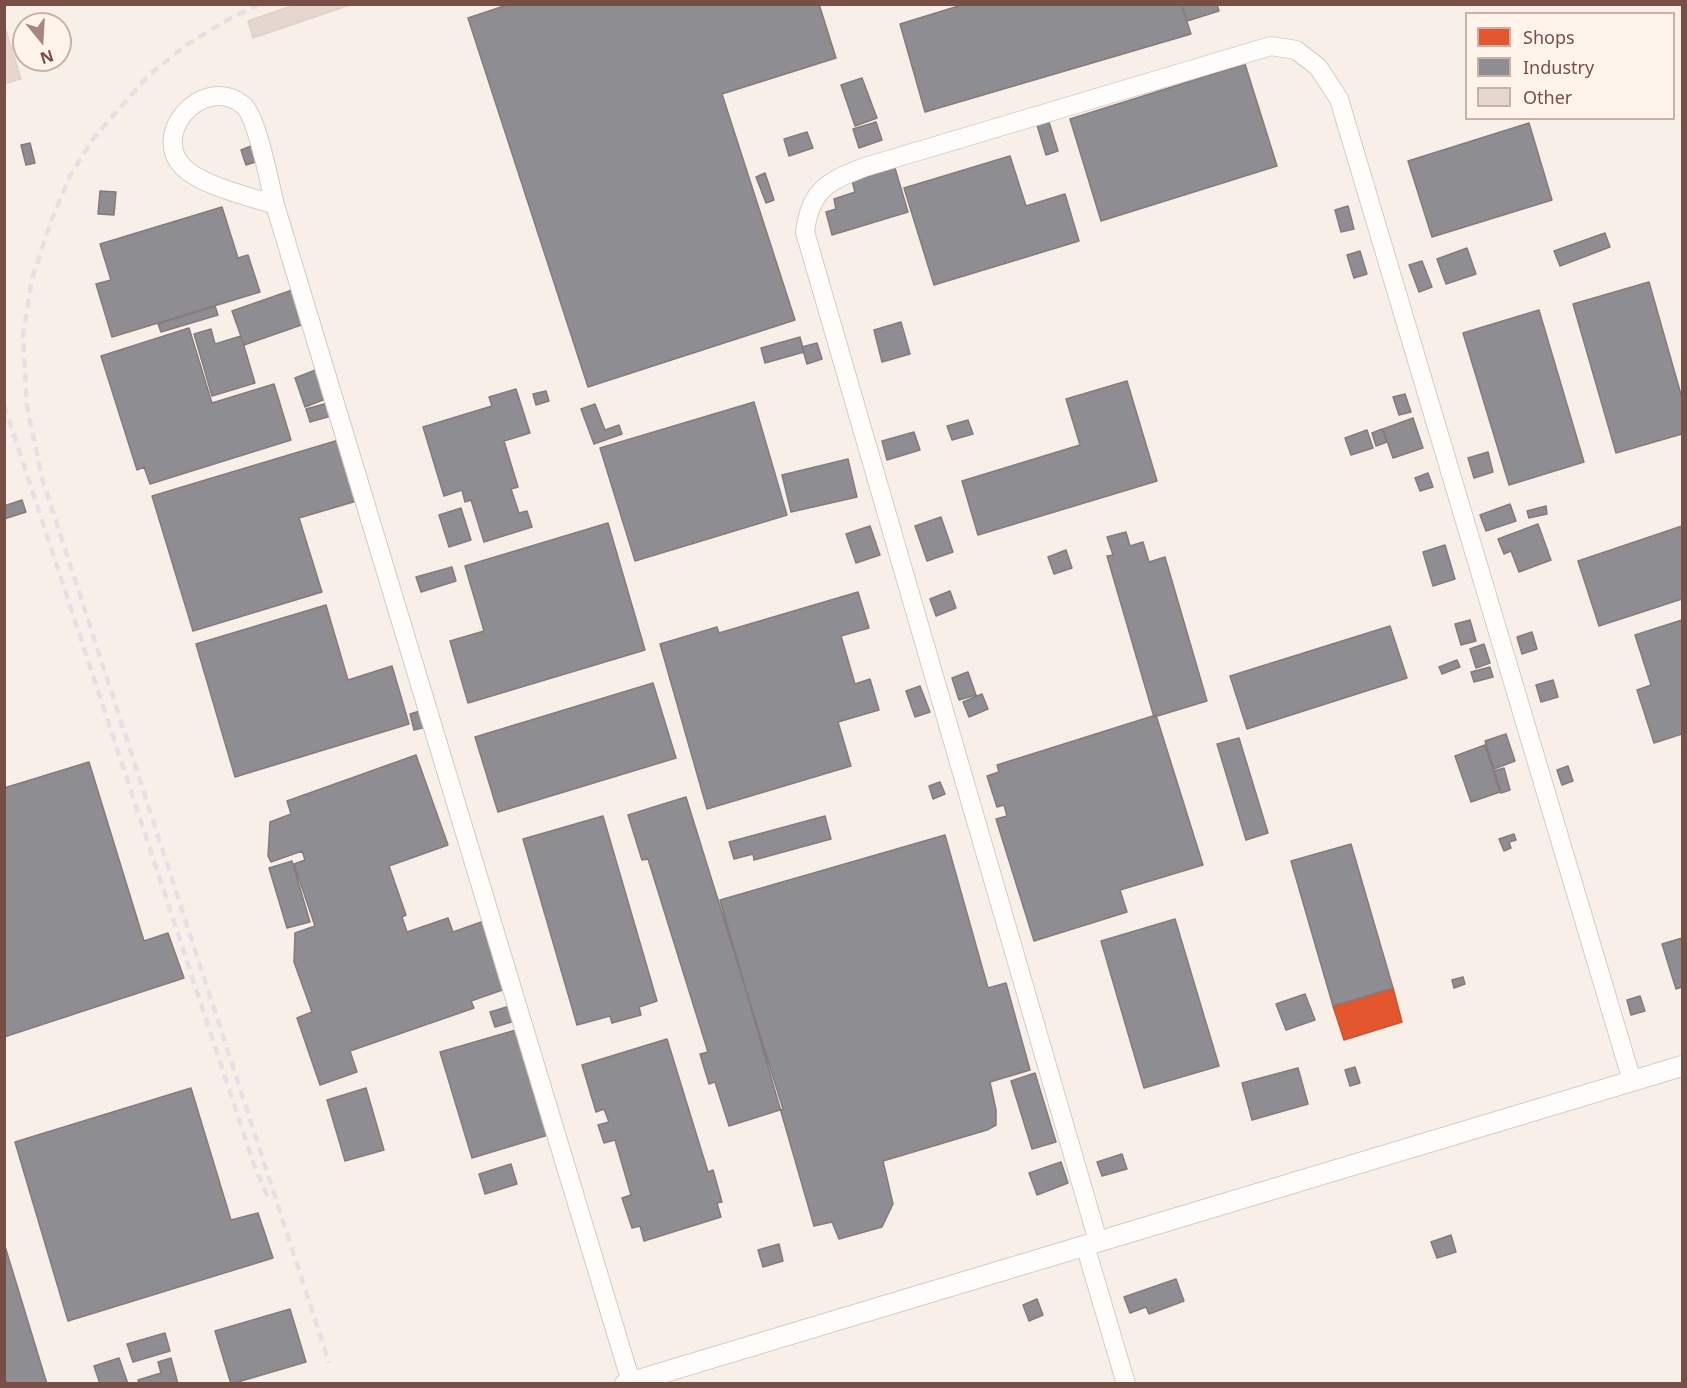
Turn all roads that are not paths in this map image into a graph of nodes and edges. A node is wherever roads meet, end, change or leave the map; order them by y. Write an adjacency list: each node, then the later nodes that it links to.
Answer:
1 (275, 205): 1 (street); 5 (street)
2 (1683, 1066): 3 (main road)
3 (1632, 1081): 4 (main road); 4 (street)
4 (1092, 1243): 5 (main road); 6 (street)
5 (628, 1383)
6 (1126, 1383)

